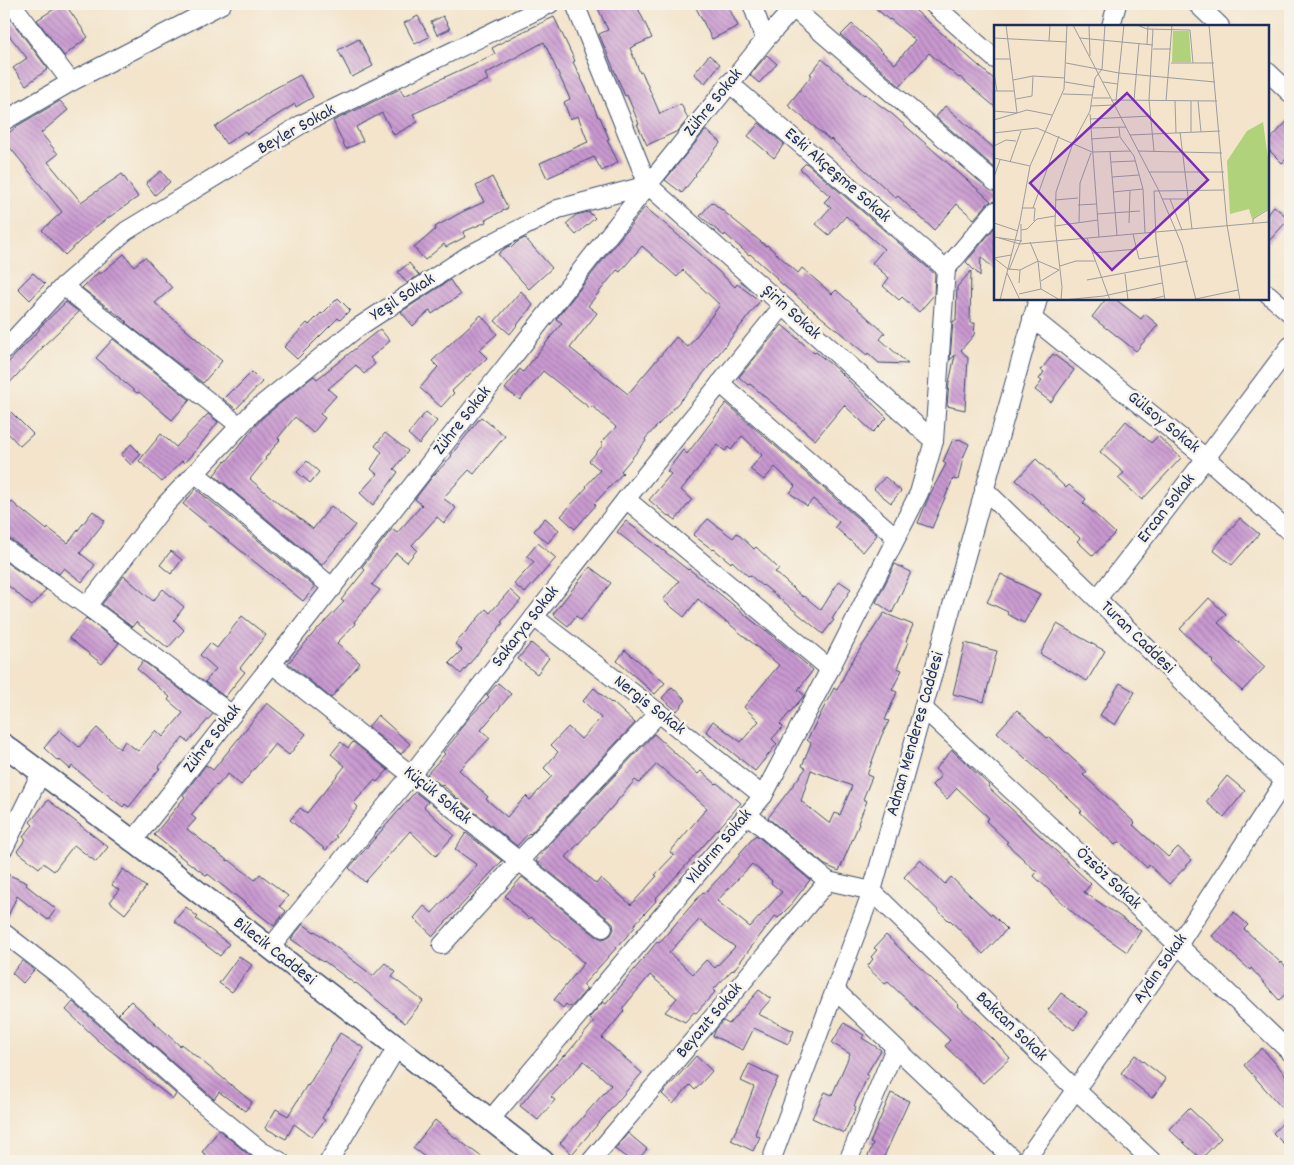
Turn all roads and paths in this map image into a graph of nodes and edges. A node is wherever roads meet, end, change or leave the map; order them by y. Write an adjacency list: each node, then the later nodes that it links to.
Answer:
1 (12, 4): 15 (street)
2 (222, 4): 15 (street)
3 (550, 4): 23 (street, Beyler Sokak)
4 (575, 4): 20 (street)
5 (752, 4): 12 (street)
6 (932, 4): 13 (street)
7 (1116, 4): 10 (street)
8 (1197, 4): 11 (street)
9 (796, 6): 12 (street, Zühre Sokak); 19 (street)
10 (1111, 25)
11 (1219, 25)
12 (765, 40): 16 (street, Zühre Sokak)
13 (994, 58)
14 (1269, 73): 17 (street)
15 (71, 82): 18 (street)
16 (729, 84): 20 (street, Zühre Sokak); 22 (street, Eski Akçeşme Sokak)
17 (1290, 93)
18 (4, 121)
19 (994, 181)
20 (648, 185): 26 (street, Şirin Sokak); 32 (street, Yeşil Sokak); 41 (street, Zühre Sokak)
21 (994, 211): 22 (street)
22 (946, 269): 33 (street)
23 (62, 286): 30 (street, Beyler Sokak); 32 (street)
24 (1269, 295): 27 (street)
25 (1038, 300): 28 (street, Adnan Menderes Caddesi)
26 (783, 306): 31 (street, Sakarya Sokak); 33 (street, Şirin Sokak)
27 (1290, 313)
28 (1032, 318): 34 (street, Gülsoy Sokak); 36 (street, Adnan Menderes Caddesi)
29 (1290, 346): 34 (street, Ercan Sokak)
30 (4, 350)
31 (720, 383): 37 (street, Sakarya Sokak); 39 (street)
32 (240, 426): 35 (street, Yeşil Sokak)
33 (934, 440): 39 (street)
34 (1206, 458): 38 (street, Gülsoy Sokak); 42 (street, Ercan Sokak)
35 (195, 473): 41 (street); 43 (street, Yeşil Sokak)
36 (984, 489): 42 (street, Turan Caddesi); 47 (street, Adnan Menderes Caddesi)
37 (626, 499): 44 (street, Sakarya Sokak); 46 (street)
38 (1290, 532)
39 (896, 537): 46 (street, Yıldırım Sokak)
40 (4, 548): 43 (street)
41 (333, 588): 45 (street, Zühre Sokak)
42 (1097, 599): 53 (street, Turan Caddesi)
43 (87, 606): 49 (street)
44 (534, 617): 48 (street, Nergis Sokak); 52 (street, Sakarya Sokak)
45 (272, 664): 49 (street, Zühre Sokak); 52 (street, Küçük Sokak)
46 (830, 669): 54 (street, Yıldırım Sokak)
47 (923, 708): 60 (street, Adnan Menderes Caddesi); 64 (street, Özsöz Sokak)
48 (659, 713): 54 (street, Nergis Sokak); 58 (street)
49 (232, 715): 56 (street, Zühre Sokak)
50 (4, 745): 51 (main road, Bilecik Caddesi)
51 (41, 773): 56 (main road, Bilecik Caddesi); 57 (street)
52 (411, 775): 58 (street, Küçük Sokak); 65 (street, Sakarya Sokak)
53 (1288, 781): 64 (street, Aydın Sokak)
54 (763, 796): 55 (street, Yıldırım Sokak)
55 (748, 814): 59 (street); 71 (street, Yıldırım Sokak)
56 (133, 841): 65 (main road, Bilecik Caddesi)
57 (4, 848)
58 (518, 861): 61 (street, Küçük Sokak); 63 (street)
59 (828, 881): 60 (street); 75 (street, Beyazıt Sokak)
60 (872, 891): 66 (street, Adnan Menderes Caddesi); 70 (street, Bakcan Sokak)
61 (603, 928)
62 (4, 933): 72 (street)
63 (442, 945)
64 (1178, 945): 69 (street, Özsöz Sokak); 70 (street, Aydın Sokak)
65 (270, 948): 67 (main road, Bilecik Caddesi)
66 (835, 990): 68 (street); 76 (street, Adnan Menderes Caddesi)
67 (396, 1047): 71 (main road, Bilecik Caddesi); 73 (street)
68 (895, 1048): 77 (street); 78 (street)
69 (1290, 1052)
70 (1076, 1090): 79 (street, Aydın Sokak); 80 (street, Bakcan Sokak)
71 (490, 1120): 74 (main road, Bilecik Caddesi)
72 (280, 1161)
73 (329, 1161)
74 (543, 1161)
75 (591, 1161)
76 (771, 1161)
77 (848, 1161)
78 (1015, 1161)
79 (1024, 1161)
80 (1152, 1161)

